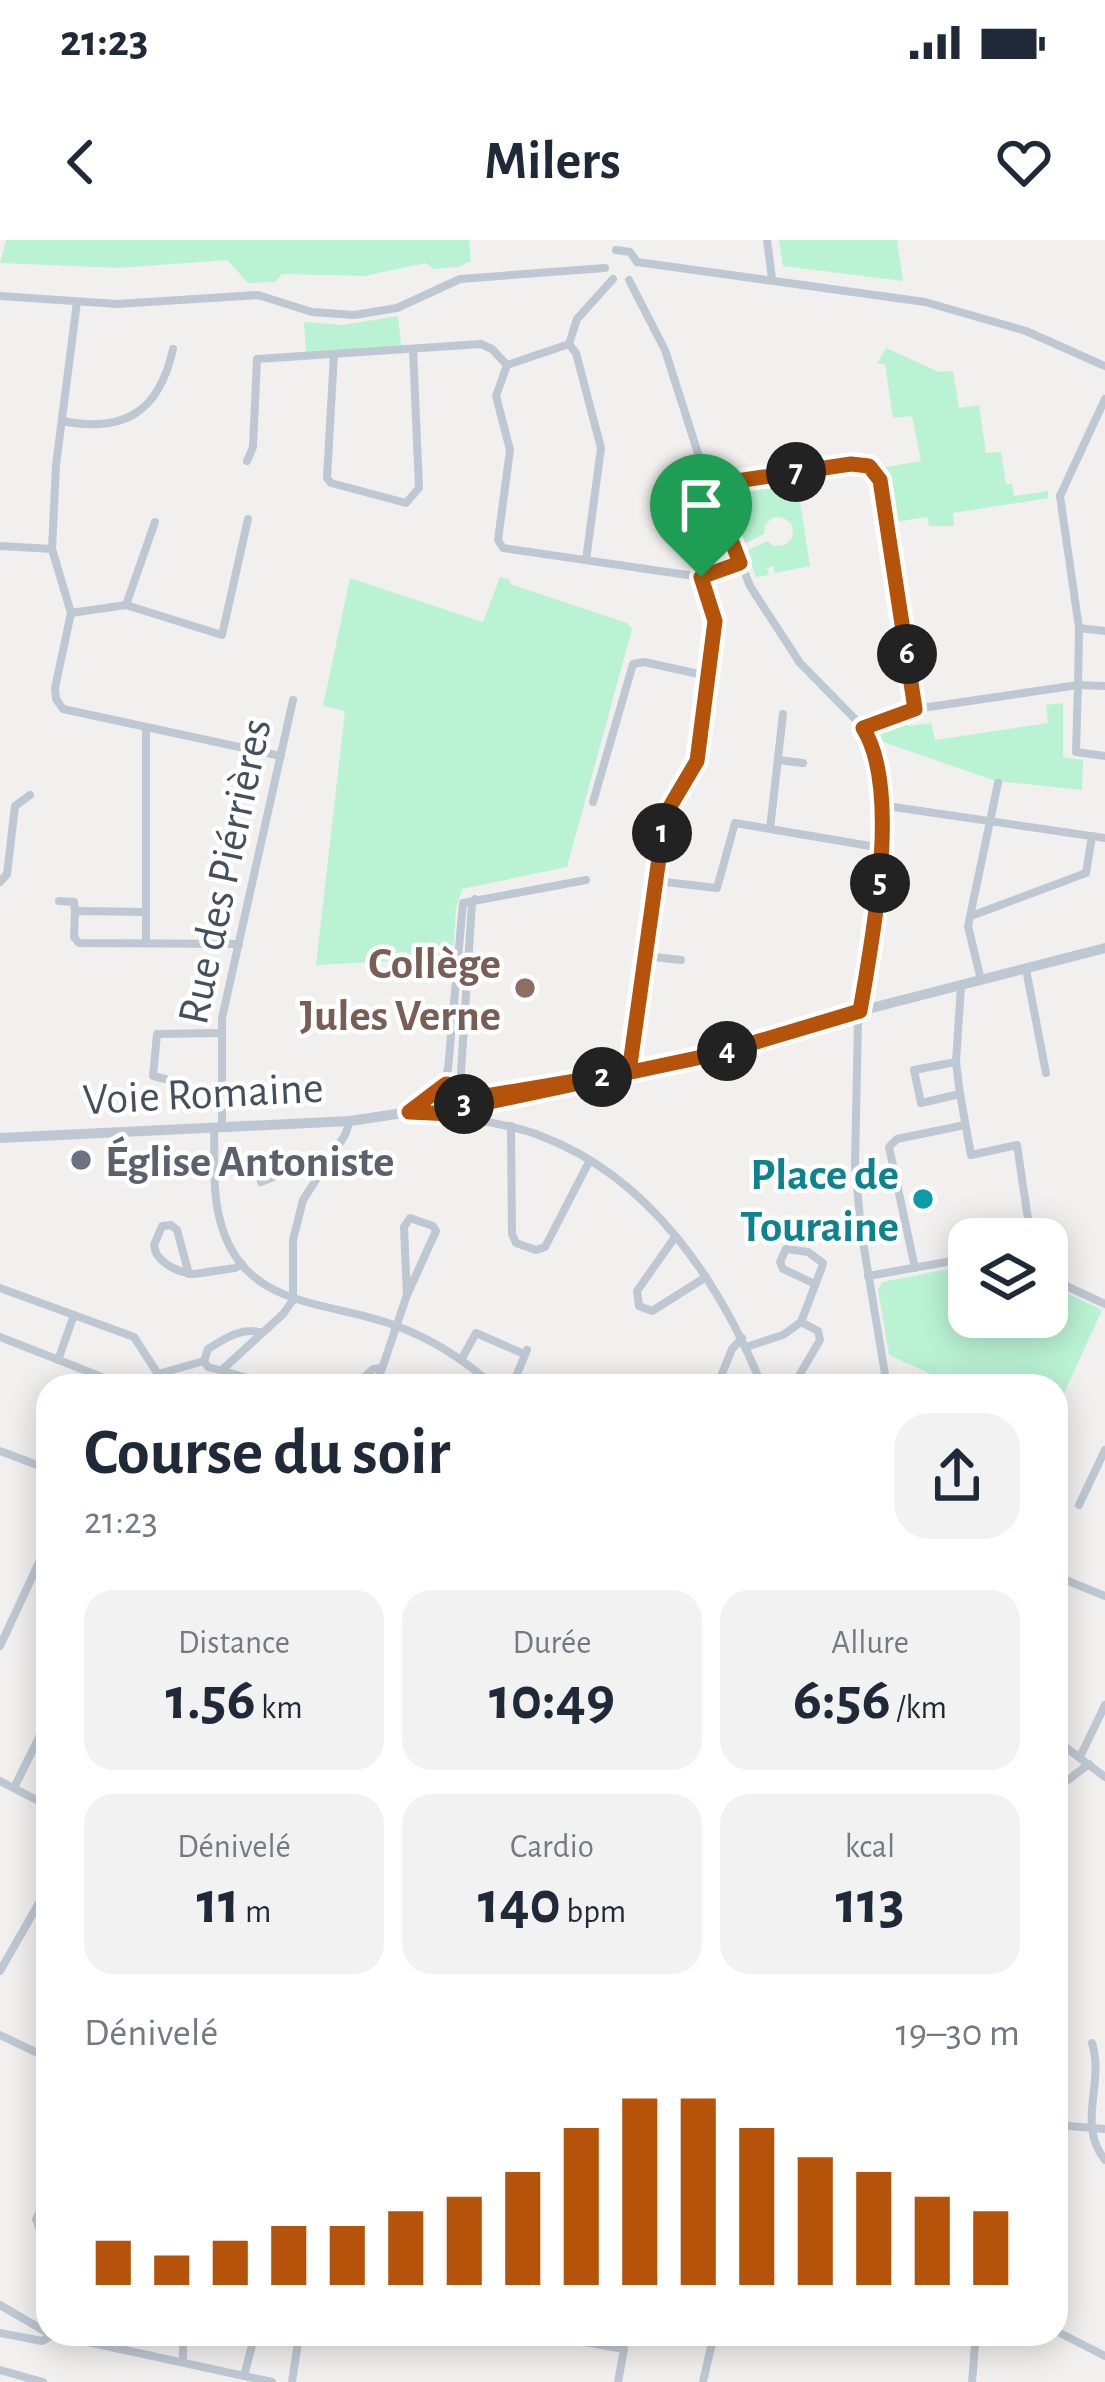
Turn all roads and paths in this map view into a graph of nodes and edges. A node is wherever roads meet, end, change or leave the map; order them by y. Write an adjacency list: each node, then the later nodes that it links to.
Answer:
1 (767, 240): 6 (street)
2 (613, 245): 3 (street); 4 (street)
3 (637, 262): 6 (street); 7 (street)
4 (605, 268): 5 (street); 9 (street)
5 (613, 279): 7 (street); 10 (street)
6 (772, 279): 15 (street)
7 (628, 280): 19 (street)
8 (0, 296): 9 (street)
9 (77, 302): 17 (street)
10 (569, 344): 14 (street); 24 (street)
11 (173, 349): 17 (street)
12 (413, 349): 13 (street); 13 (street); 14 (street)
13 (334, 354): 18 (street)
14 (507, 365): 24 (street)
15 (1105, 366)
16 (1105, 399): 29 (street)
17 (62, 421): 23 (street)
18 (247, 461)
19 (710, 485): 25 (street); 35 (street)
20 (248, 519): 27 (street)
21 (155, 522): 27 (street)
22 (0, 546): 23 (street)
23 (52, 549): 28 (street)
24 (586, 560): 26 (street)
25 (740, 563): 26 (street); 38 (street)
26 (701, 577): 31 (street)
27 (126, 605): 28 (street)
28 (71, 613): 37 (street)
29 (1079, 628): 30 (street); 32 (street)
30 (1105, 631)
31 (708, 676): 45 (street); 53 (street)
32 (1078, 685): 33 (street); 35 (street); 40 (street)
33 (1105, 686)
34 (293, 700): 39 (street, Rue des Piérrières)
35 (915, 709): 38 (street)
36 (783, 714): 41 (street)
37 (146, 727): 39 (street); 58 (street)
38 (863, 728): 46 (street)
39 (280, 756): 61 (street, Rue des Piérrières)
40 (1105, 757)
41 (778, 760): 42 (street); 48 (street)
42 (803, 763)
43 (998, 783): 47 (street)
44 (30, 795): 54 (street)
45 (593, 802)
46 (880, 805): 47 (street); 51 (street)
47 (990, 820): 49 (street); 59 (street)
48 (770, 829): 51 (street); 53 (street)
49 (1092, 836): 50 (street); 59 (street)
50 (1105, 838)
51 (883, 848): 68 (street)
52 (586, 880): 55 (street)
53 (656, 881): 63 (street)
54 (0, 882)
55 (476, 899): 75 (street); 77 (street)
56 (59, 901): 57 (street)
57 (75, 911): 58 (street); 60 (street)
58 (146, 912): 60 (street)
59 (970, 916): 66 (street)
60 (146, 942): 61 (street)
61 (239, 944): 69 (street, Rue des Piérrières)
62 (1105, 948): 65 (street)
63 (645, 956): 64 (street); 71 (street)
64 (681, 960)
65 (1026, 969): 66 (street); 72 (street)
66 (981, 981): 67 (street)
67 (961, 986): 68 (street); 70 (street)
68 (860, 1011): 71 (street); 96 (street)
69 (219, 1033): 73 (street); 85 (street, Rue des Piérrières)
70 (956, 1061): 76 (street); 76 (street)
71 (629, 1072): 74 (street)
72 (1046, 1073)
73 (165, 1079)
74 (550, 1088): 77 (street); 78 (street)
75 (439, 1089): 77 (street); 79 (street, Voie Romaine); 80 (street)
76 (960, 1094): 84 (street)
77 (462, 1097): 78 (street); 80 (street); 81 (street)
78 (498, 1100): 83 (street)
79 (409, 1112): 80 (street, Voie Romaine); 82 (street, Voie Romaine)
80 (446, 1113): 81 (street)
81 (490, 1120): 83 (street)
82 (350, 1121): 85 (street, Voie Romaine); 88 (street)
83 (508, 1125): 87 (street); 87 (street)
84 (964, 1125): 90 (street); 94 (street)
85 (218, 1128): 86 (street, Voie Romaine); 93 (street, Rue des Piérrières)
86 (0, 1138)
87 (590, 1160): 91 (street)
88 (317, 1172): 89 (street); 102 (street)
89 (261, 1182)
90 (1028, 1218)
91 (675, 1237): 97 (street); 97 (street)
92 (948, 1262): 94 (street)
93 (242, 1264): 95 (street); 102 (street)
94 (915, 1268): 96 (street)
95 (190, 1274): 95 (street)
96 (868, 1276): 125 (street)
97 (706, 1277): 109 (street)
98 (815, 1284): 98 (street); 105 (street)
99 (1068, 1287): 103 (street)
100 (0, 1288): 104 (street)
101 (407, 1295): 101 (street); 106 (street)
102 (293, 1300): 106 (street); 107 (street)
103 (1105, 1304)
104 (74, 1315): 110 (street); 116 (street)
105 (801, 1322): 109 (street); 124 (street)
106 (398, 1327): 111 (street); 113 (street)
107 (262, 1333): 112 (street); 114 (street)
108 (0, 1337): 110 (street)
109 (744, 1342): 122 (street); 123 (street)
110 (58, 1360): 115 (street)
111 (460, 1360): 120 (street); 121 (street)
112 (204, 1361): 114 (street); 116 (street)
113 (383, 1368): 118 (street); 119 (street)
114 (222, 1370): 117 (street)
115 (94, 1374)
116 (158, 1374)
117 (236, 1374)
118 (368, 1374)
119 (381, 1374)
120 (478, 1374)
121 (517, 1374)
122 (722, 1374)
123 (757, 1374)
124 (800, 1374)
125 (884, 1374)
126 (1105, 1450): 129 (street)
127 (0, 1451): 128 (street)
128 (36, 1464)
129 (1079, 1505)
130 (36, 1570): 133 (street)
131 (1068, 1581): 132 (street)
132 (1105, 1596)
133 (0, 1646)
134 (1105, 1705): 137 (street)
135 (36, 1743): 142 (street)
136 (1068, 1748): 137 (street)
137 (1080, 1757): 138 (street)
138 (1089, 1764): 139 (street); 140 (street)
139 (1105, 1777)
140 (1068, 1780)
141 (0, 1781): 142 (street)
142 (14, 1788): 143 (street)
143 (36, 1800)
144 (36, 1908): 145 (street)
145 (0, 1971)
146 (0, 2035): 148 (street)
147 (1092, 2043): 150 (street)
148 (36, 2052)
149 (1068, 2126): 150 (street)
150 (1091, 2127): 151 (street); 152 (street)
151 (1105, 2128)
152 (1105, 2161)
153 (0, 2305): 154 (street)
154 (36, 2325)
155 (0, 2332): 157 (street)
156 (1068, 2337): 165 (street)
157 (36, 2340)
158 (108, 2346): 166 (street)
159 (183, 2346): 166 (street)
160 (252, 2346): 168 (street)
161 (297, 2346): 171 (street)
162 (607, 2346): 172 (street)
163 (711, 2346): 173 (street)
164 (975, 2346): 174 (street)
165 (1105, 2356)
166 (183, 2362): 168 (street)
167 (0, 2370): 169 (street)
168 (244, 2376): 170 (street)
169 (44, 2382)
170 (272, 2382)
171 (292, 2382)
172 (618, 2382)
173 (703, 2382)
174 (972, 2382)

